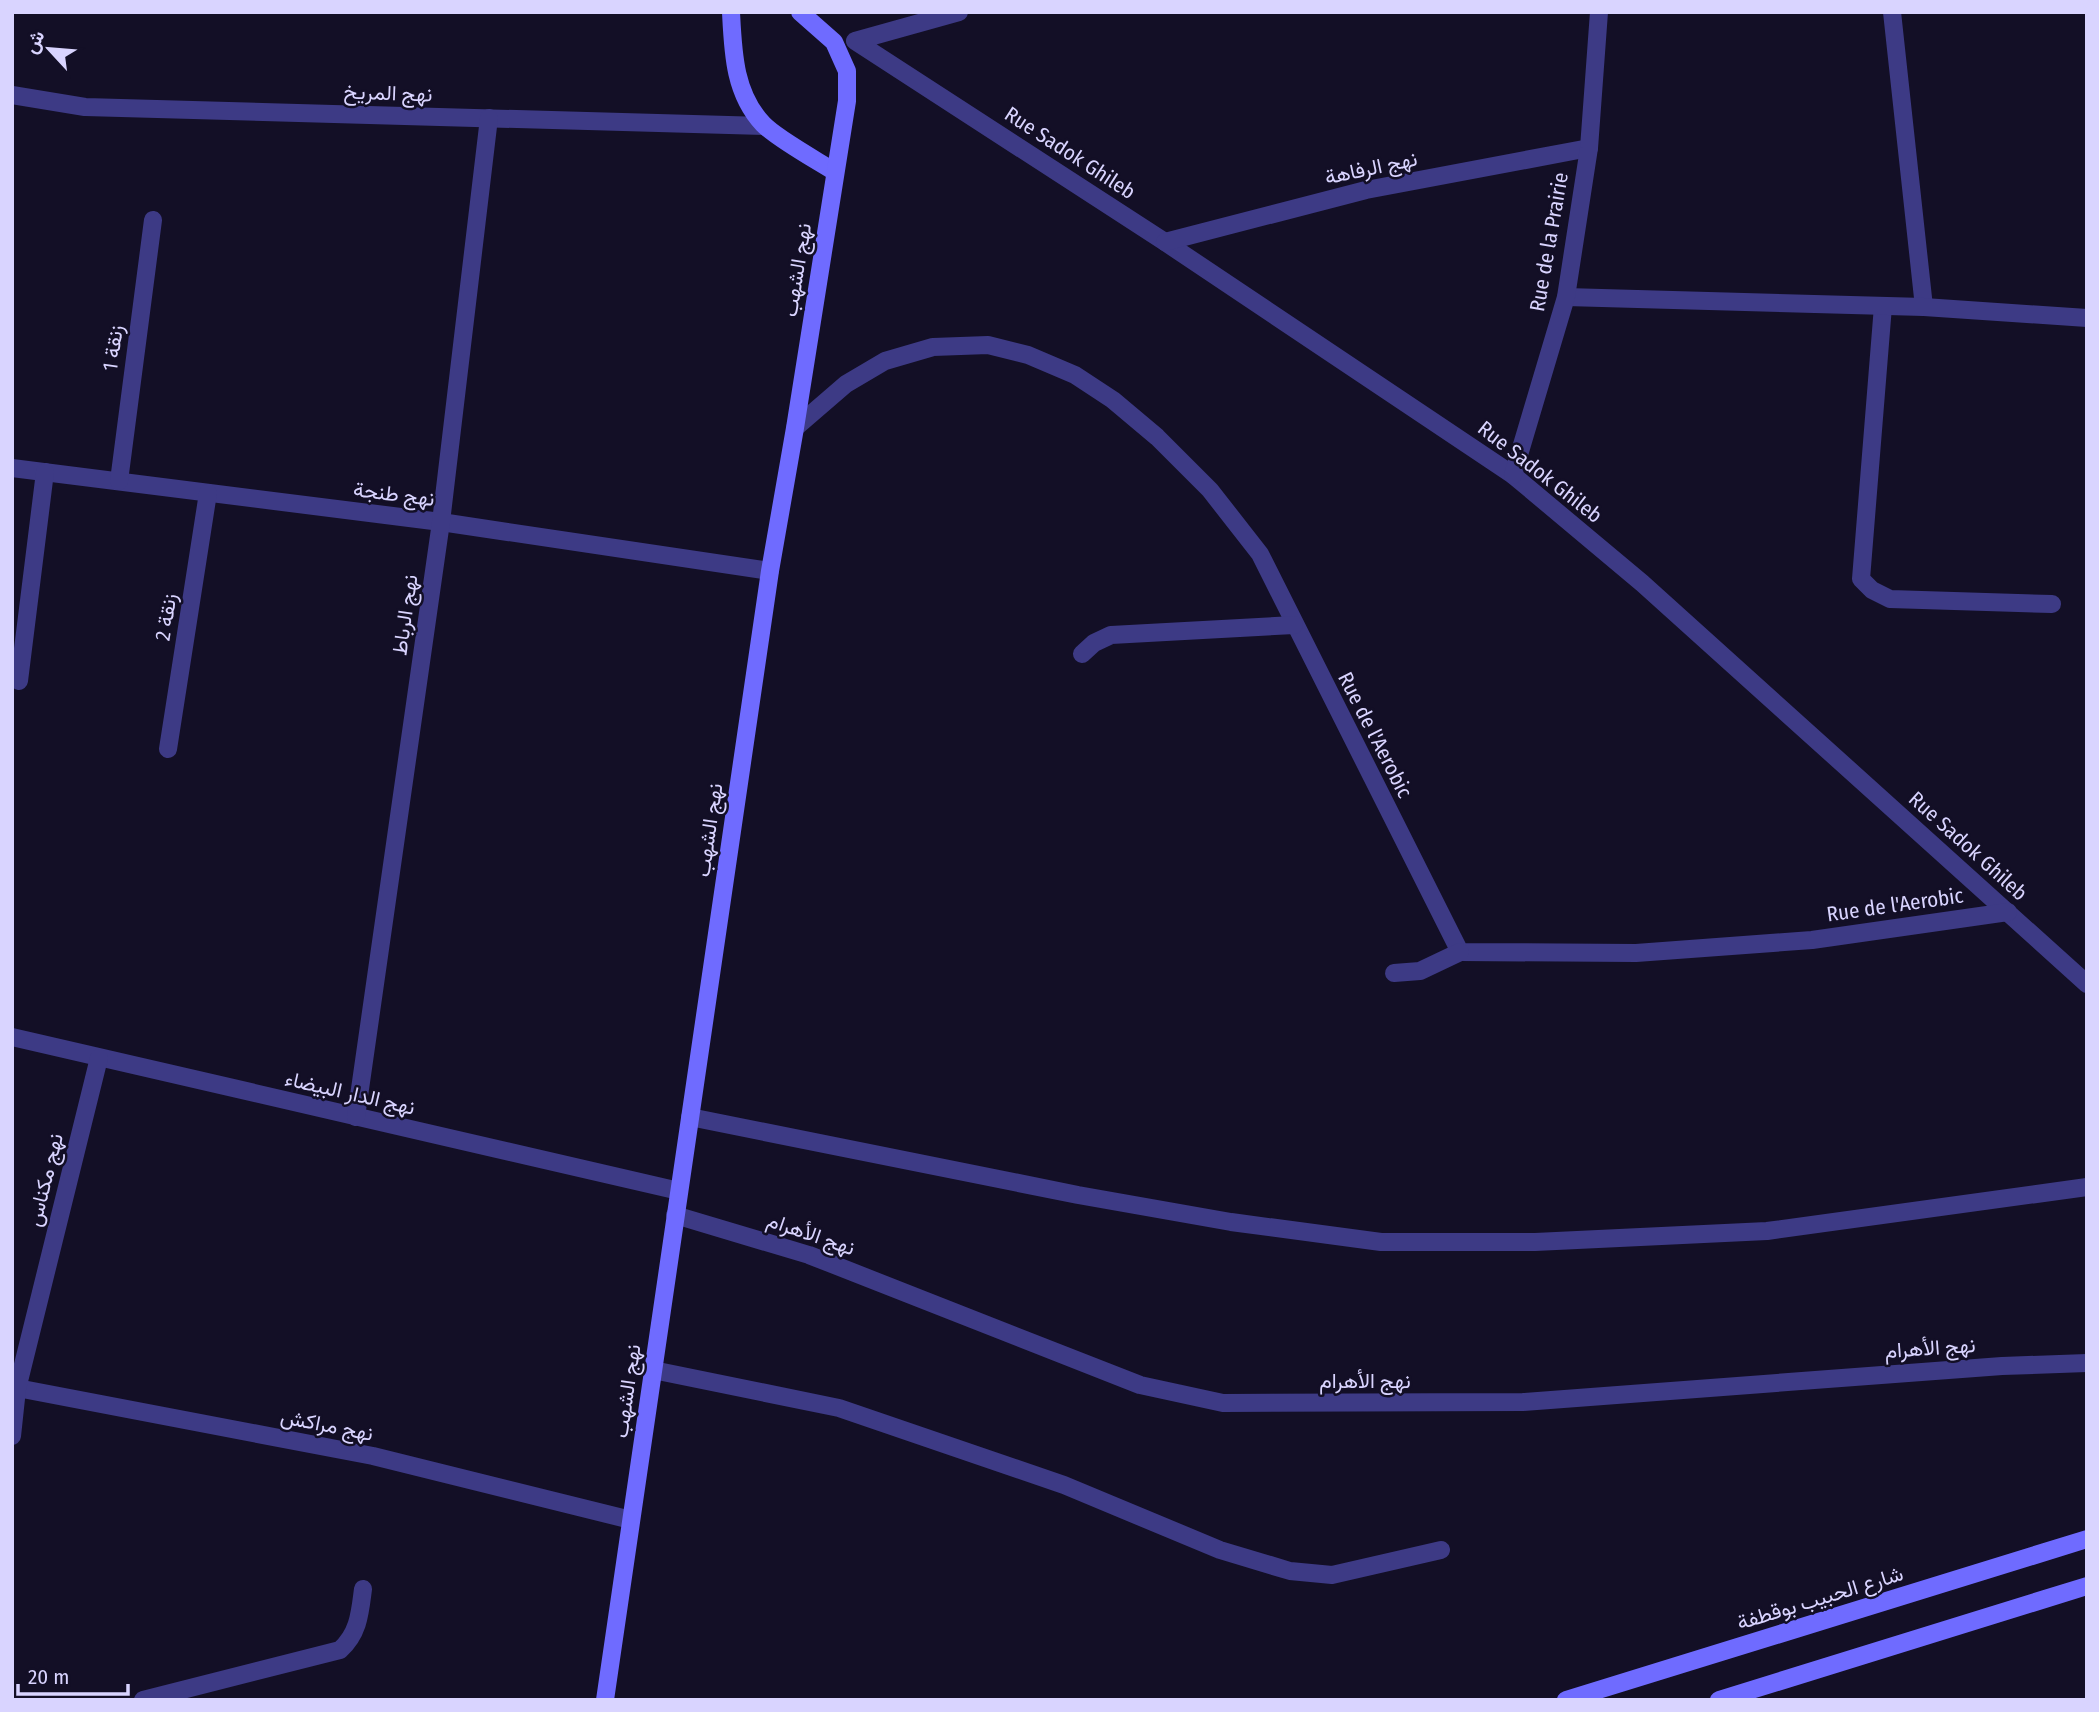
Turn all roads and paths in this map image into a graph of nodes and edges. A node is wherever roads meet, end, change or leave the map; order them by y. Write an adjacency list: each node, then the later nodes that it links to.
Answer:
1 (732, 12): 10 (street)
2 (800, 12): 7 (street)
3 (959, 12): 6 (street)
4 (1599, 12): 11 (street, Rue de la Prairie)
5 (1892, 12): 17 (street)
6 (855, 41): 7 (street); 14 (street, Rue Sadok Ghileb)
7 (834, 42): 12 (street, نهج الشهب)
8 (12, 95): 9 (street, نهج المريخ)
9 (489, 118): 10 (street, نهج المريخ); 25 (street, نهج الرباط)
10 (764, 125): 12 (street)
11 (1589, 148): 14 (street, نهج الرفاهة); 15 (street, Rue de la Prairie)
12 (835, 172): 19 (street, نهج الشهب)
13 (153, 220): 23 (street, زنقة 1)
14 (1165, 242): 22 (street, Rue Sadok Ghileb)
15 (1566, 297): 16 (street); 22 (street, Rue de la Prairie)
16 (1883, 306): 17 (street); 27 (street)
17 (1924, 307): 18 (street)
18 (2087, 318)
19 (795, 428): 26 (street, نهج الشهب); 28 (street, Rue de l'Aerobic)
20 (12, 468): 21 (street, نهج طنجة)
21 (45, 472): 23 (street, نهج طنجة); 30 (street)
22 (1513, 475): 32 (street, Rue Sadok Ghileb)
23 (118, 481): 24 (street, نهج طنجة)
24 (208, 493): 25 (street, نهج طنجة); 31 (street, زنقة 2)
25 (441, 522): 26 (street, نهج طنجة); 38 (street, نهج الرباط)
26 (769, 571): 39 (street, نهج الشهب)
27 (2052, 604)
28 (1294, 625): 29 (street); 33 (street, Rue de l'Aerobic)
29 (1082, 654)
30 (19, 681)
31 (167, 749)
32 (2008, 912): 33 (street, Rue de l'Aerobic); 35 (street, Rue Sadok Ghileb)
33 (1460, 952): 34 (street)
34 (1394, 973)
35 (2087, 984)
36 (12, 1037): 37 (street, نهج الدار البيضاء)
37 (99, 1058): 38 (street, نهج الدار البيضاء); 45 (street, نهج مكناس)
38 (356, 1117): 41 (street, نهج الدار البيضاء)
39 (690, 1117): 40 (street); 41 (street, نهج الشهب)
40 (2087, 1187)
41 (679, 1191): 42 (street, نهج الشهب)
42 (675, 1215): 43 (street, نهج الأهرام); 44 (street, نهج الشهب)
43 (2087, 1363)
44 (653, 1370): 47 (street, نهج الشهب); 49 (street)
45 (15, 1388): 46 (street, نهج مكناس); 47 (street, نهج مراكش)
46 (12, 1436)
47 (631, 1520): 53 (street, نهج الشهب)
48 (2087, 1539): 54 (street, شارع الحبيب بوقطفة)
49 (1441, 1550)
50 (2087, 1586): 55 (street)
51 (363, 1589): 52 (street)
52 (143, 1700)
53 (605, 1700)
54 (1566, 1700)
55 (1719, 1700)

